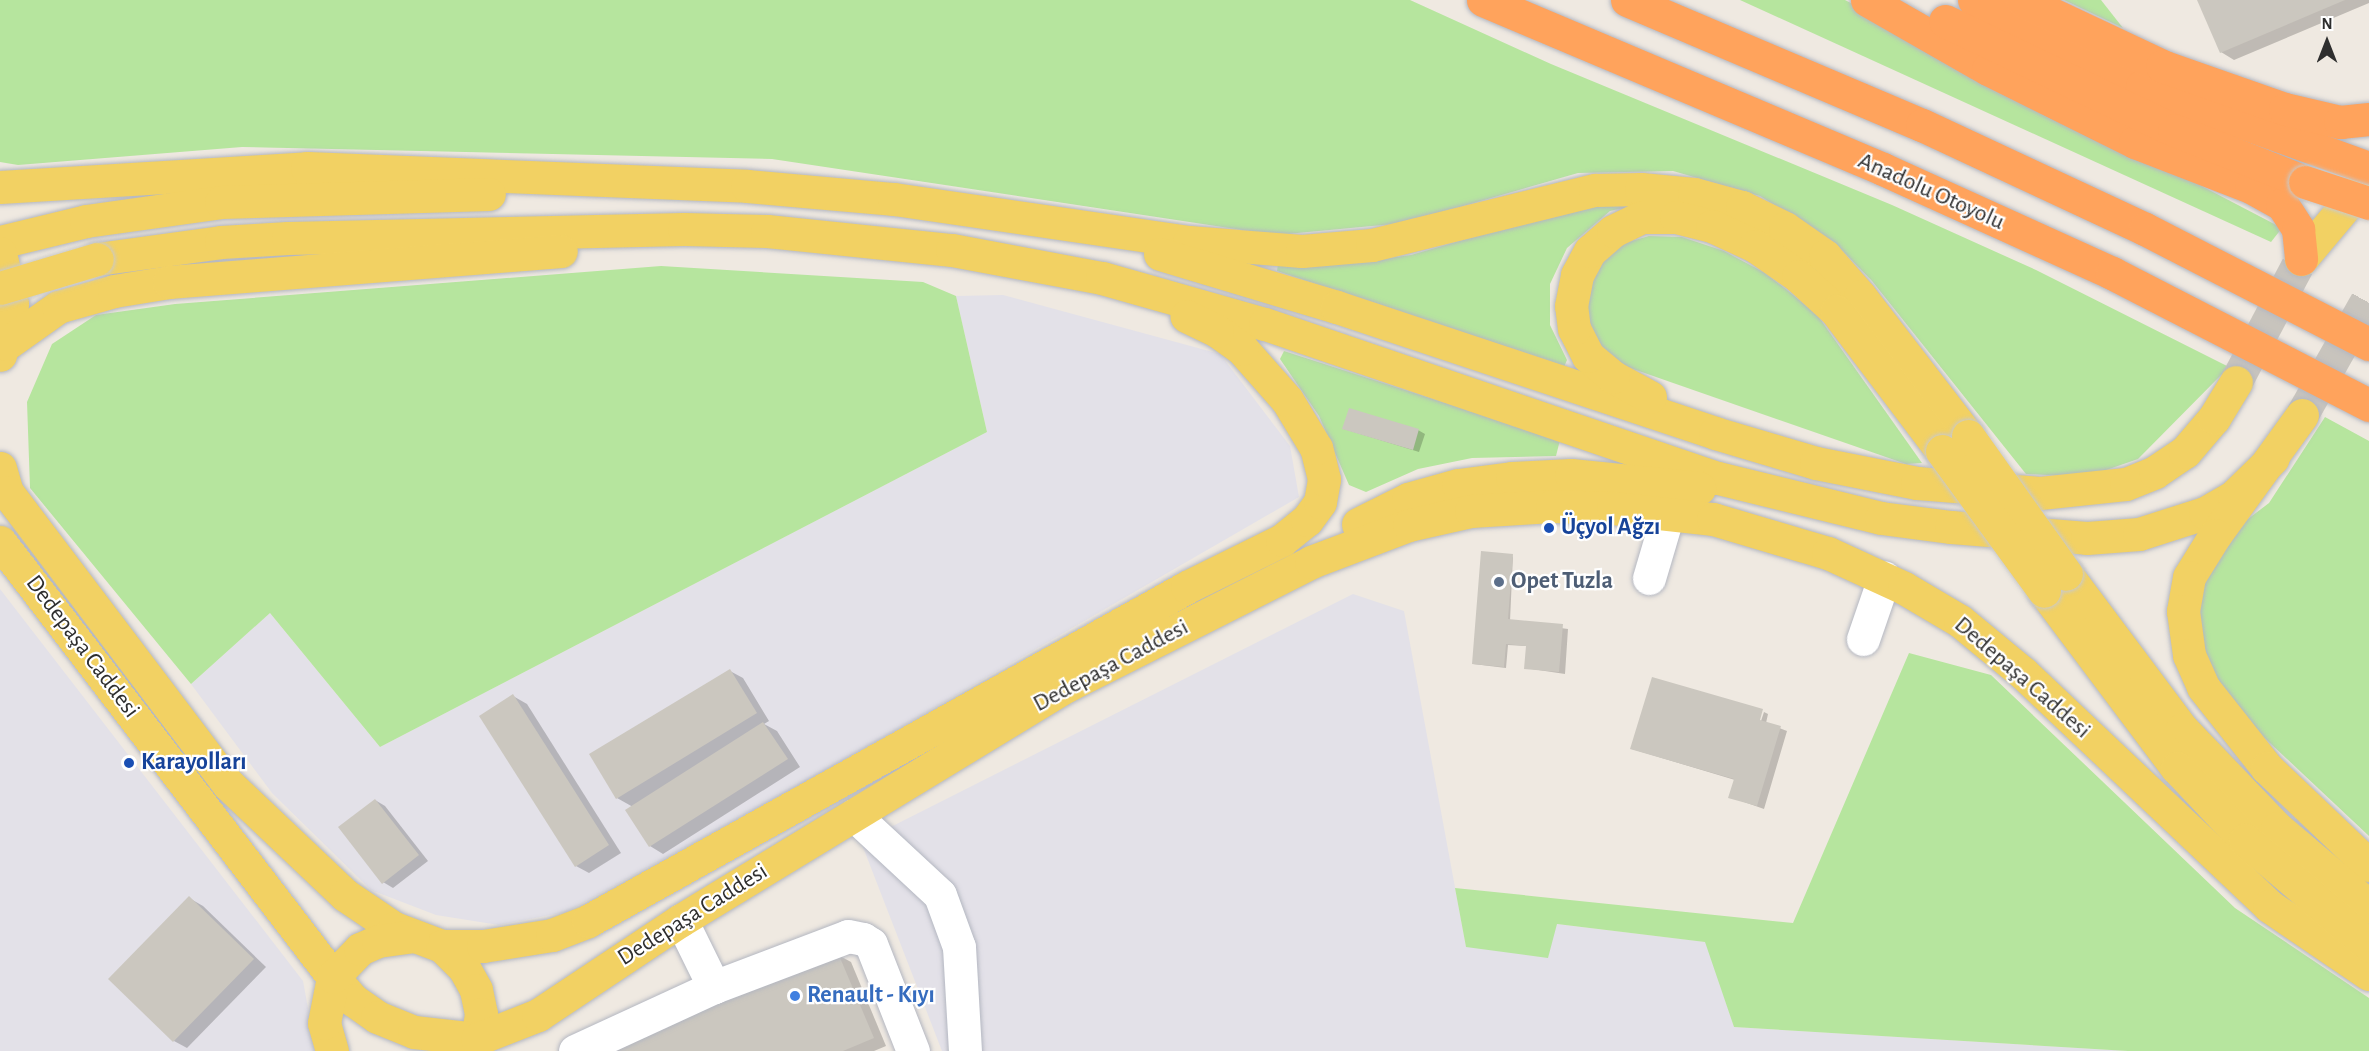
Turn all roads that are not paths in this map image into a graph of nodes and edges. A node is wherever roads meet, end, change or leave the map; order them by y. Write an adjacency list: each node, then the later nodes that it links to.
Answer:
1 (1483, 0): 23 (highway, Anadolu Otoyolu)
2 (1627, 0): 20 (highway)
3 (1867, 0): 17 (highway)
4 (1900, 0): 13 (highway, bridge)
5 (1974, 0): 8 (highway)
6 (2022, 0): 7 (highway)
7 (2369, 119)
8 (2369, 168)
9 (2369, 178): 17 (main road)
10 (747, 186): 11 (main road); 12 (main road); 15 (main road)
11 (0, 187)
12 (894, 200): 25 (main road); 27 (main road)
13 (2369, 203)
14 (858, 239): 18 (main road); 19 (main road, bridge); 21 (main road)
15 (0, 242)
16 (0, 254): 21 (main road)
17 (2301, 259)
18 (1045, 267): 30 (main road); 41 (main road, Dedepaşa Caddesi)
19 (0, 288)
20 (2369, 344)
21 (3, 349)
22 (2236, 382): 27 (main road)
23 (2369, 405)
24 (2302, 415): 26 (main road)
25 (1955, 444): 27 (main road); 34 (main road, bridge)
26 (2272, 458): 30 (main road); 38 (main road)
27 (1816, 463)
28 (0, 468): 41 (main road, Dedepaşa Caddesi)
29 (1668, 514): 32 (lane); 33 (main road, Dedepaşa Caddesi); 35 (main road, Dedepaşa Caddesi)
30 (1881, 518): 35 (main road)
31 (0, 542): 44 (main road, Dedepaşa Caddesi)
32 (1649, 578)
33 (1884, 578): 36 (lane); 43 (main road, Dedepaşa Caddesi)
34 (2055, 582): 39 (main road); 42 (main road)
35 (1205, 616): 37 (main road, Dedepaşa Caddesi)
36 (1863, 639)
37 (854, 815): 40 (main road, Dedepaşa Caddesi); 50 (lane)
38 (2369, 865)
39 (2369, 906)
40 (681, 920): 45 (lane); 46 (main road, Dedepaşa Caddesi)
41 (428, 941): 44 (main road); 46 (main road)
42 (2369, 945)
43 (2369, 974)
44 (333, 977): 46 (main road, Dedepaşa Caddesi); 47 (main road)
45 (714, 987): 48 (lane); 49 (lane)
46 (474, 1045)
47 (332, 1051)
48 (575, 1051)
49 (913, 1051)
50 (965, 1051)

